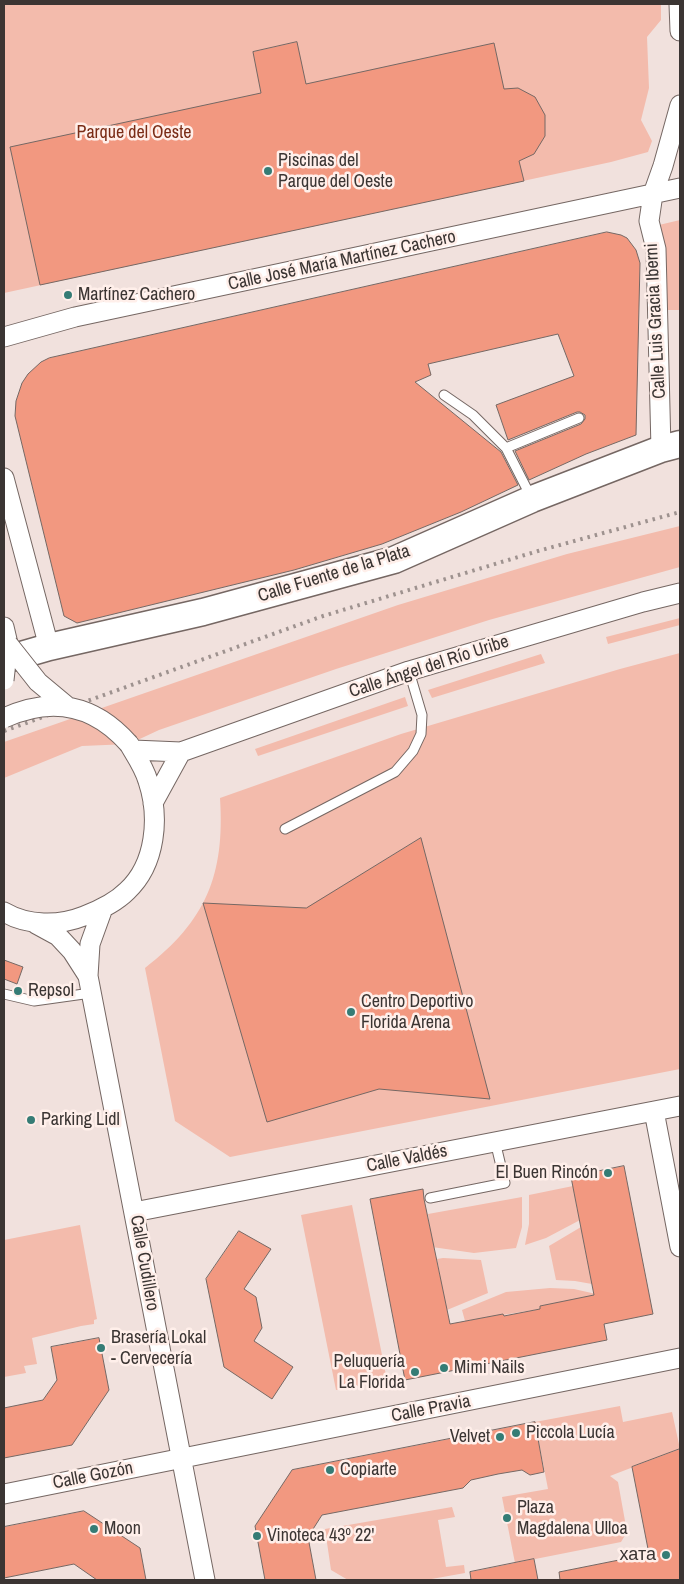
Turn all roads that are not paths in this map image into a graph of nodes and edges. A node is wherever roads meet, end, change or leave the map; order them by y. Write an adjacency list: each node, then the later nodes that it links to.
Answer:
1 (679, 4): 2 (street)
2 (680, 31)
3 (680, 106): 5 (street, Calle Luis Gracia Iberni)
4 (680, 188): 5 (street, Calle José María Martínez Cachero)
5 (653, 194): 6 (street, Calle José María Martínez Cachero); 9 (street, Calle Luis Gracia Iberni)
6 (4, 337)
7 (444, 395): 10 (lane)
8 (579, 418): 10 (lane)
9 (671, 446): 12 (main road, Calle Fuente de la Plata)
10 (506, 448): 12 (lane)
11 (4, 478): 15 (street)
12 (532, 499): 15 (main road, Calle Fuente de la Plata)
13 (680, 593): 16 (street, Calle Ángel del Río Uribe)
14 (5, 644): 15 (main road, Calle Fuente de la Plata); 17 (street, bridge); 18 (street, bridge)
15 (49, 647)
16 (409, 670): 21 (street, Calle Ángel del Río Uribe); 23 (lane)
17 (4, 680)
18 (68, 707): 19 (street, bridge); 20 (street, bridge)
19 (4, 718)
20 (131, 747): 21 (street, Calle Ángel del Río Uribe); 22 (street)
21 (181, 752): 22 (street)
22 (153, 803): 24 (street)
23 (285, 829)
24 (103, 908): 26 (street); 27 (street, Calle Cudillero)
25 (4, 912): 26 (street)
26 (32, 922): 27 (street, Calle Cudillero)
27 (90, 984): 28 (lane); 33 (street, Calle Cudillero)
28 (4, 994)
29 (680, 1106): 30 (street, Calle Valdés)
30 (654, 1111): 31 (street, Calle Valdés); 34 (street)
31 (495, 1141): 32 (lane); 33 (street, Calle Valdés)
32 (430, 1198)
33 (134, 1212): 36 (street, Calle Cudillero)
34 (680, 1247)
35 (680, 1358): 36 (street, Calle Pravia)
36 (182, 1459): 37 (street, Calle Gozón); 38 (street, Calle Cudillero)
37 (4, 1494)
38 (205, 1580)

